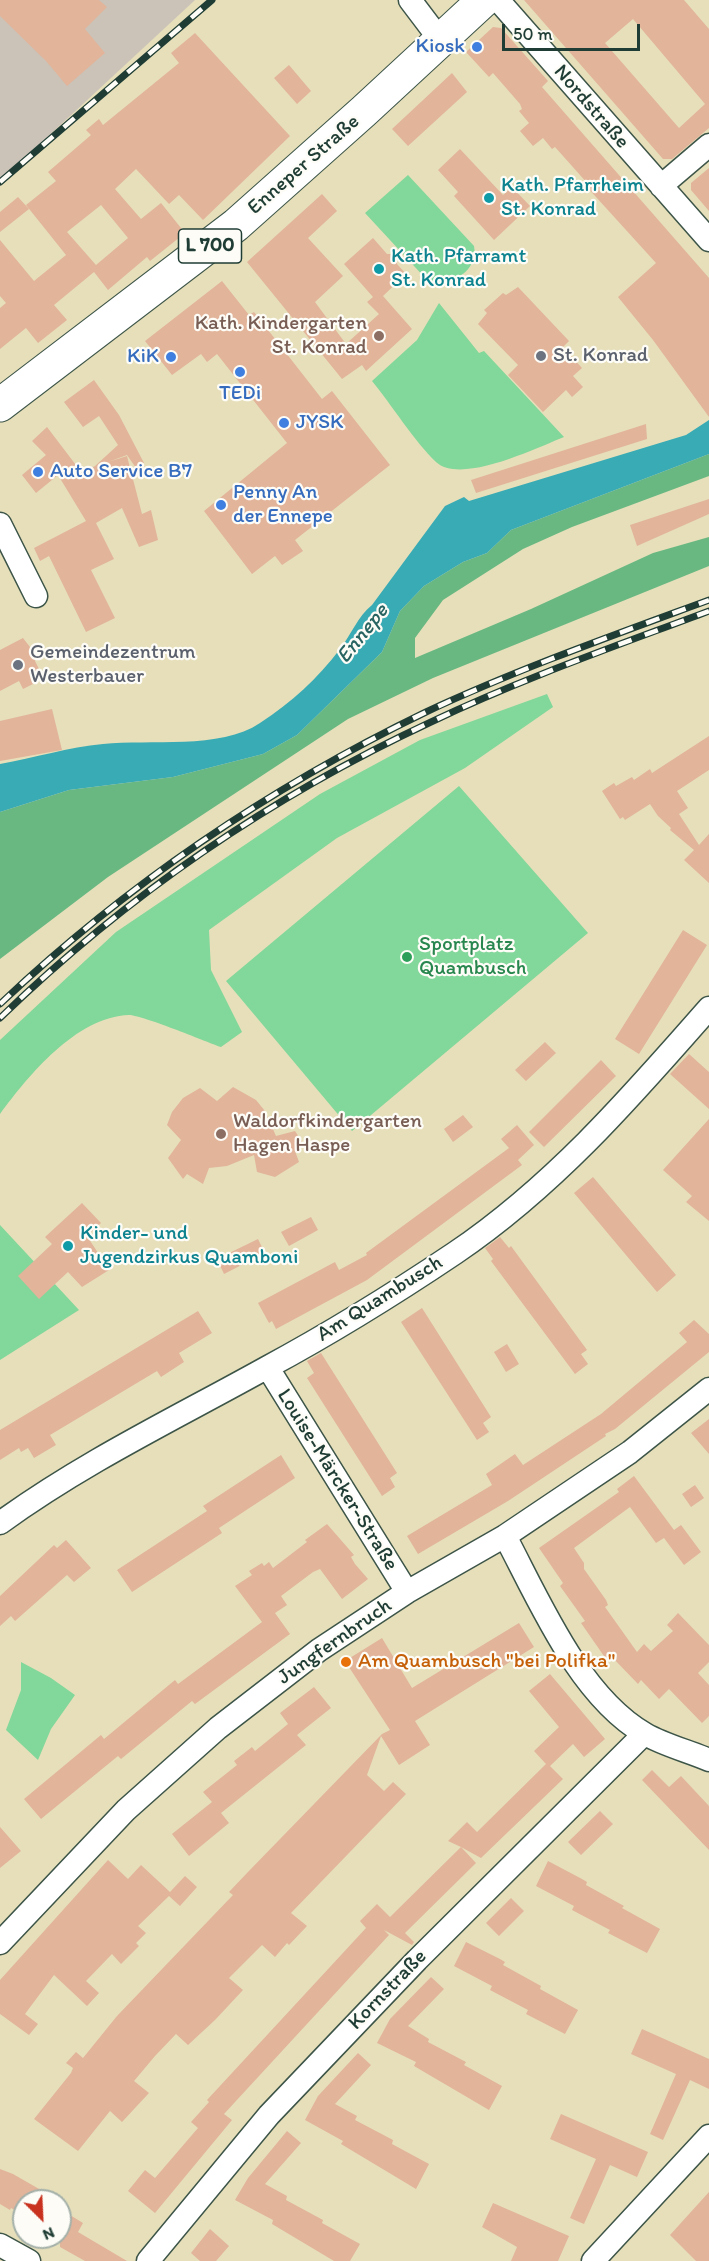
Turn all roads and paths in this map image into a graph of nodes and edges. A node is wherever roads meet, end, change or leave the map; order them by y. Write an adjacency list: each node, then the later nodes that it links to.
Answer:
1 (410, 0): 4 (street)
2 (484, 0): 4 (main road, Enneper Straße / L 700)
3 (498, 0): 6 (street, Nordstraße)
4 (441, 41): 8 (main road, Enneper Straße / L 700)
5 (709, 145): 6 (street)
6 (661, 186): 7 (street, Nordstraße)
7 (709, 240)
8 (0, 405)
9 (0, 524): 10 (street)
10 (36, 596)
11 (709, 1008): 12 (street, Am Quambusch)
12 (268, 1368): 14 (street, Am Quambusch); 16 (street, Louise-Märcker-Straße)
13 (709, 1389): 15 (street, Jungfernbruch)
14 (0, 1523)
15 (505, 1536): 16 (street, Jungfernbruch); 17 (street)
16 (407, 1592): 19 (street, Jungfernbruch)
17 (644, 1734): 18 (street); 21 (street, Kornstraße)
18 (709, 1760)
19 (0, 1943)
20 (709, 2136): 22 (street)
21 (148, 2261)
22 (593, 2261)

